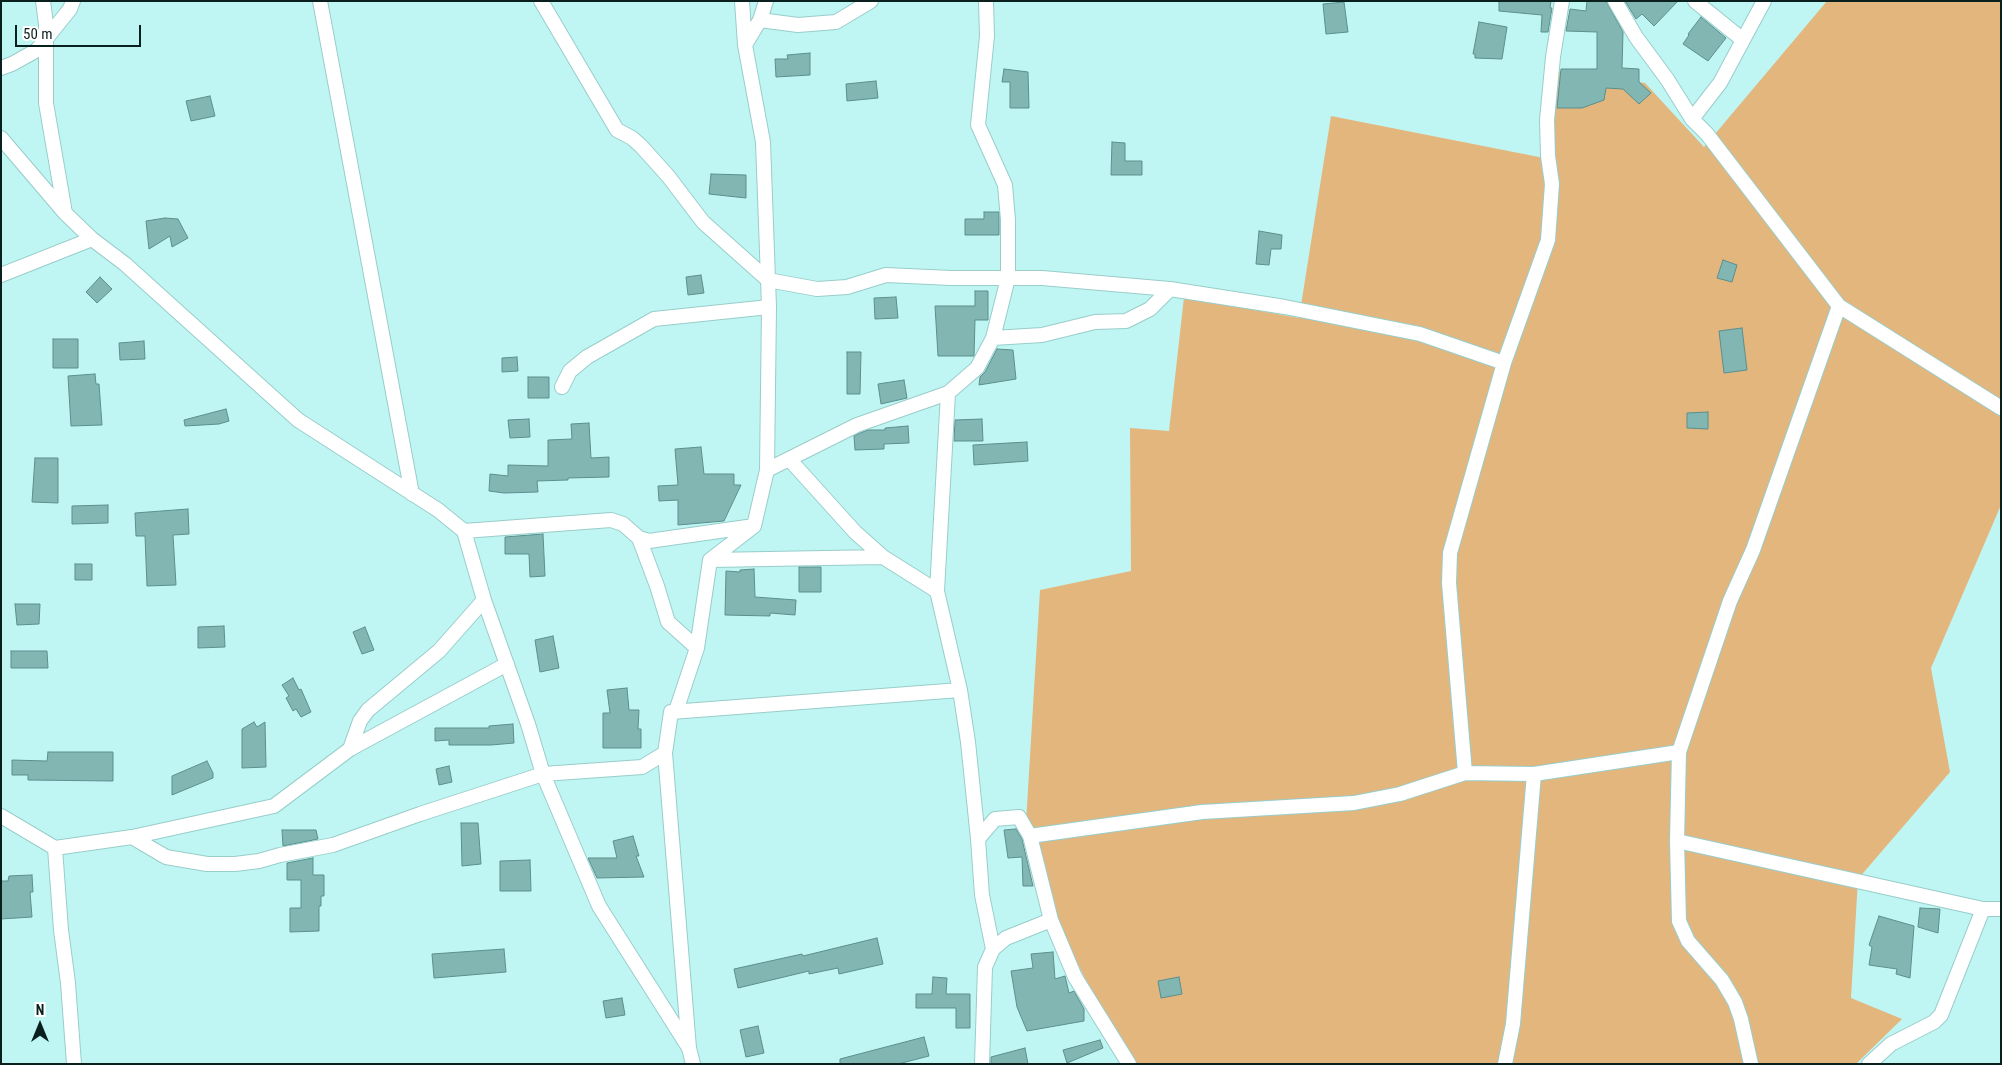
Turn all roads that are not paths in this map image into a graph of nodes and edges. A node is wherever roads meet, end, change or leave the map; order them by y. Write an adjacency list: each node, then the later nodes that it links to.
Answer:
1 (43, 1): 14 (street)
2 (73, 1): 14 (street)
3 (320, 1): 35 (street)
4 (541, 1): 24 (street)
5 (742, 1): 16 (street)
6 (766, 1): 13 (street)
7 (871, 1): 13 (street)
8 (986, 1): 23 (street)
9 (1562, 1): 29 (street)
10 (1615, 1): 18 (street)
11 (1695, 1): 15 (street)
12 (1764, 1): 15 (street)
13 (760, 20): 16 (street)
14 (47, 38): 17 (street); 20 (street)
15 (1743, 40): 18 (street)
16 (745, 44): 24 (street)
17 (1, 68)
18 (1692, 119): 26 (street)
19 (1, 138): 20 (street)
20 (65, 214): 21 (street)
21 (92, 239): 22 (street); 35 (street)
22 (1, 275)
23 (1008, 278): 24 (street); 25 (street); 28 (street)
24 (768, 280): 27 (street)
25 (1170, 289): 28 (street); 29 (street)
26 (1839, 306): 32 (street); 48 (street)
27 (769, 307): 30 (street); 34 (street)
28 (993, 338): 31 (street)
29 (1504, 363): 50 (street)
30 (562, 387)
31 (948, 392): 33 (street); 41 (street)
32 (2001, 408)
33 (790, 460): 34 (street); 39 (street)
34 (767, 470): 36 (street)
35 (412, 494): 37 (street)
36 (754, 526): 38 (street); 40 (street)
37 (464, 531): 38 (street); 42 (street)
38 (639, 538): 43 (street)
39 (883, 557): 40 (street); 41 (street)
40 (710, 560): 43 (street)
41 (937, 591): 45 (street)
42 (484, 600): 44 (street); 47 (street)
43 (697, 648): 46 (street)
44 (507, 664): 47 (street); 51 (street)
45 (960, 690): 46 (street); 56 (street)
46 (676, 711): 49 (street)
47 (350, 749): 55 (street)
48 (1679, 752): 52 (street); 57 (street)
49 (665, 754): 51 (street); 63 (street)
50 (1465, 773): 52 (street); 54 (street)
51 (544, 774): 55 (street); 63 (street)
52 (1534, 774): 68 (street)
53 (1, 816): 58 (street)
54 (1030, 836): 56 (street); 61 (street)
55 (132, 837): 58 (street)
56 (978, 839): 62 (street)
57 (1677, 841): 59 (street); 69 (street)
58 (55, 848): 64 (street)
59 (1983, 909): 60 (street); 70 (street)
60 (2001, 909)
61 (1051, 920): 62 (street); 67 (street)
62 (993, 949): 66 (street)
63 (689, 1048): 65 (street)
64 (74, 1064)
65 (693, 1064)
66 (982, 1064)
67 (1129, 1064)
68 (1505, 1064)
69 (1751, 1064)
70 (1869, 1064)

